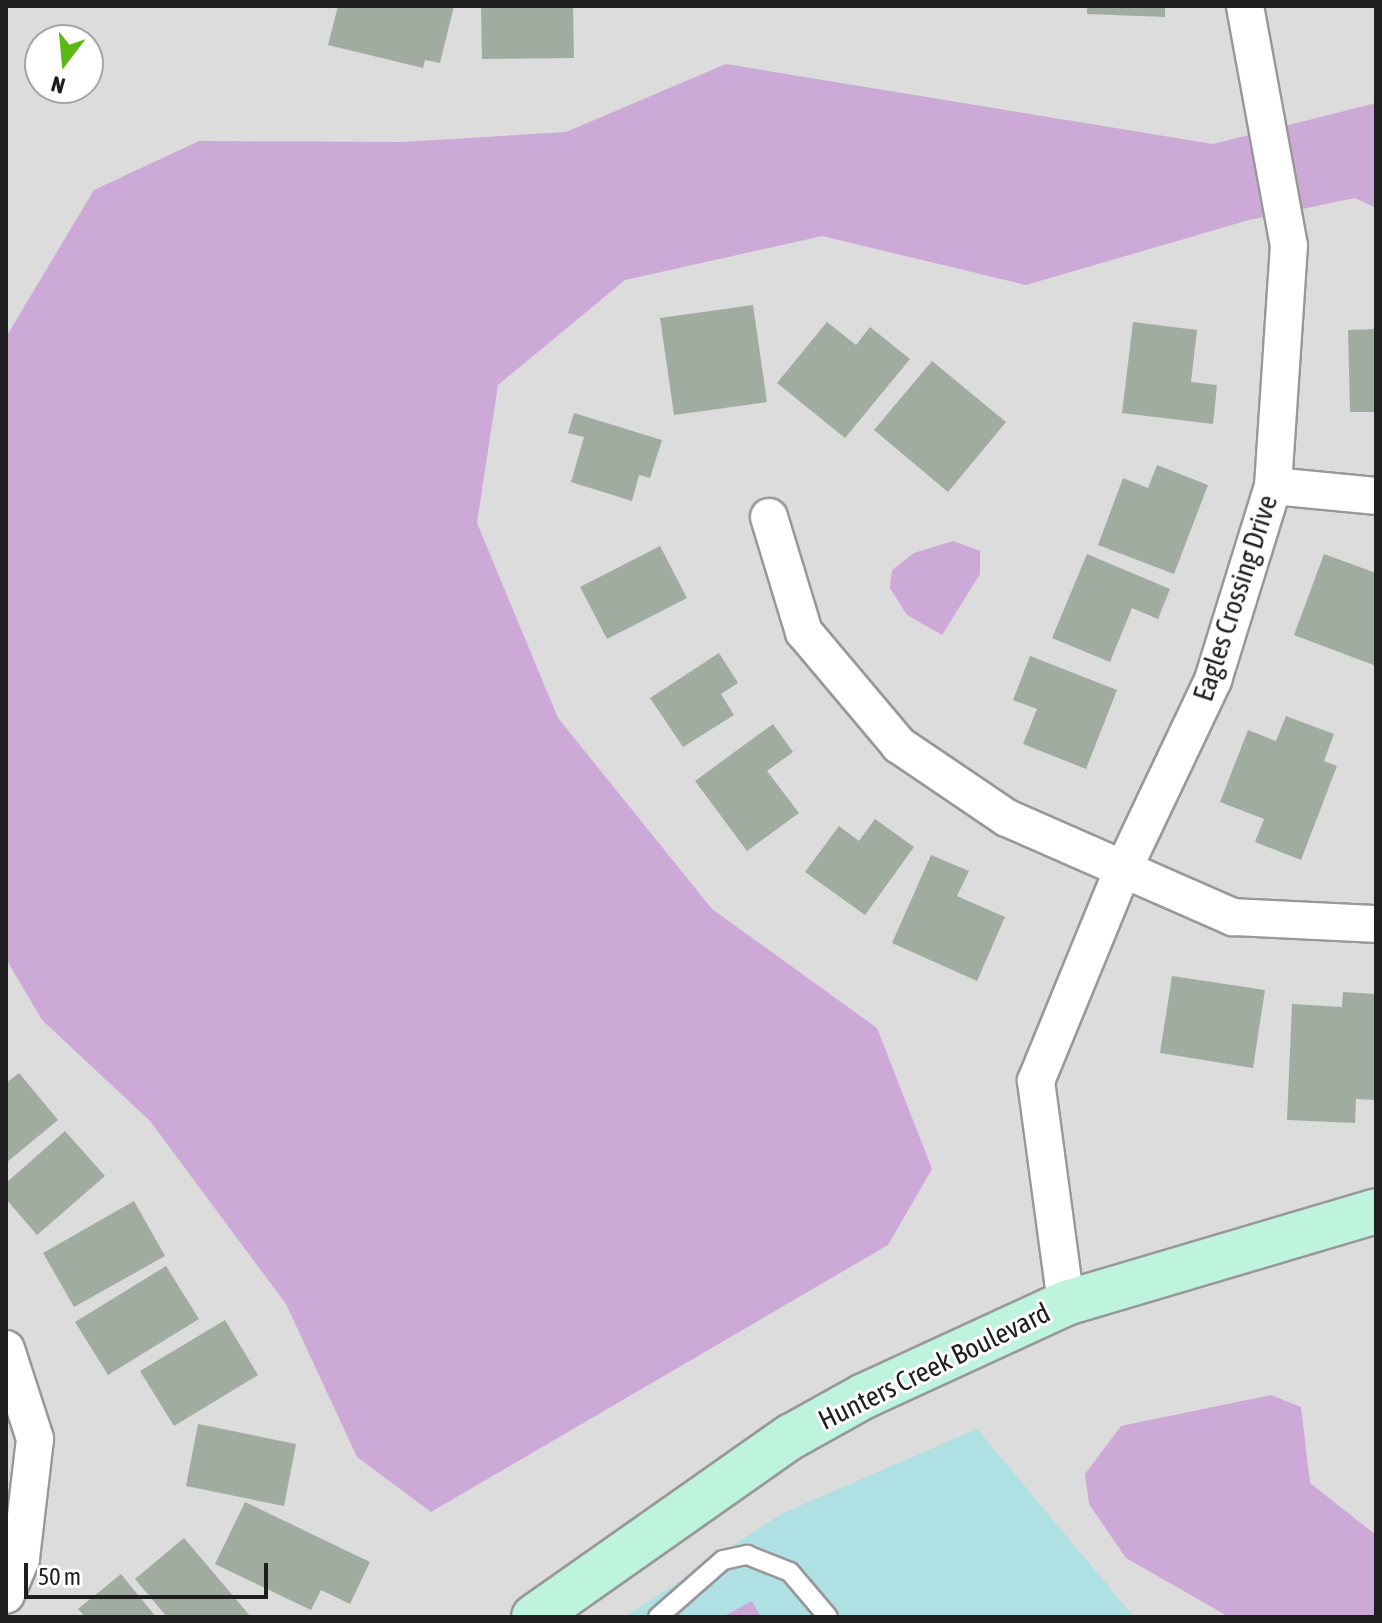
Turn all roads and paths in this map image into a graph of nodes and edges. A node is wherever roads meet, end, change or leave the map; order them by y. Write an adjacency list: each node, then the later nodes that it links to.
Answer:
1 (1245, 6): 2 (street, Eagles Crossing Drive)
2 (1273, 486): 3 (street); 5 (street, Eagles Crossing Drive)
3 (1376, 496)
4 (769, 517): 5 (street)
5 (1121, 874): 6 (street); 8 (street, Eagles Crossing Drive)
6 (1376, 924)
7 (1376, 1211): 8 (street, Hunters Creek Boulevard)
8 (1066, 1303): 12 (street, Hunters Creek Boulevard)
9 (6, 1349): 10 (street)
10 (20, 1439): 11 (street)
11 (6, 1595)
12 (535, 1616)
13 (658, 1617): 14 (lane)
14 (828, 1617)

